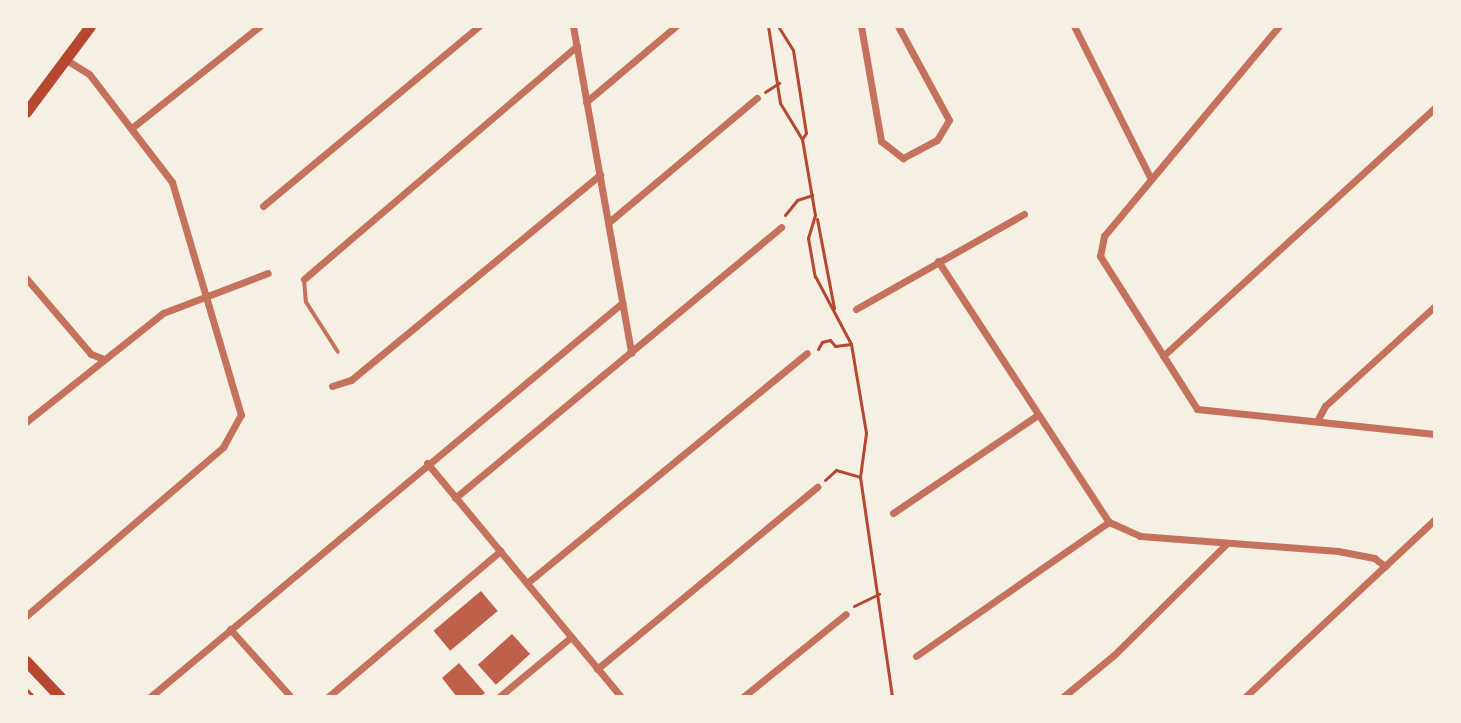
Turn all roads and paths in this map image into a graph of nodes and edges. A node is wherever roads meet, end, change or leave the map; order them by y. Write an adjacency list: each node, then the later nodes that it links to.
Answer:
1 (90, 26): 13 (main road)
2 (260, 26): 19 (street)
3 (479, 26): 24 (street)
4 (573, 26): 12 (street)
5 (676, 26): 16 (street)
6 (768, 26): 14 (path)
7 (778, 26): 20 (path)
8 (861, 26): 9 (street)
9 (898, 26)
10 (1074, 26): 22 (street)
11 (1279, 26): 22 (street)
12 (577, 46): 16 (street); 32 (street)
13 (65, 59): 18 (main road); 19 (street)
14 (779, 83): 15 (path); 20 (path)
15 (757, 98): 27 (street)
16 (586, 102): 21 (street)
17 (1435, 108): 42 (street)
18 (26, 112)
19 (133, 127): 33 (street)
20 (802, 139): 23 (path)
21 (600, 175): 27 (street); 44 (street)
22 (1151, 179): 42 (street)
23 (812, 195): 26 (path); 28 (path)
24 (263, 206)
25 (1024, 214): 29 (street)
26 (815, 217): 36 (path); 36 (path)
27 (609, 222): 34 (street)
28 (781, 227): 40 (street)
29 (938, 261): 37 (street); 45 (street)
30 (268, 273): 33 (street)
31 (26, 278): 43 (street)
32 (304, 279): 39 (lane)
33 (207, 295): 43 (street); 62 (street)
34 (622, 303): 40 (street); 49 (street)
35 (1435, 306): 46 (street)
36 (834, 308): 38 (path)
37 (856, 309)
38 (851, 344): 41 (path); 50 (path)
39 (338, 352)
40 (631, 353): 52 (street)
41 (807, 353): 59 (street)
42 (1163, 356): 46 (street)
43 (104, 359): 47 (street)
44 (332, 386)
45 (1036, 416): 53 (street); 55 (street)
46 (1317, 421): 48 (street)
47 (26, 422)
48 (1435, 434)
49 (427, 463): 52 (street); 63 (street)
50 (860, 477): 51 (path); 60 (path)
51 (817, 487): 67 (street)
52 (455, 498): 57 (street)
53 (893, 513)
54 (1435, 519): 58 (street)
55 (1109, 522): 56 (street); 65 (street)
56 (1226, 544): 58 (street); 78 (street)
57 (500, 551): 59 (street); 73 (street)
58 (1385, 566): 79 (street)
59 (527, 583): 64 (street)
60 (879, 594): 61 (path); 77 (path)
61 (846, 614): 76 (street)
62 (26, 616)
63 (230, 629): 71 (street); 72 (street)
64 (571, 637): 67 (street); 74 (street)
65 (916, 656)
66 (26, 661): 70 (main road)
67 (597, 669): 75 (street)
68 (26, 689): 69 (path)
69 (34, 697)
70 (60, 697)
71 (150, 697)
72 (291, 697)
73 (328, 697)
74 (499, 697)
75 (621, 697)
76 (743, 697)
77 (892, 697)
78 (1063, 697)
79 (1245, 697)

